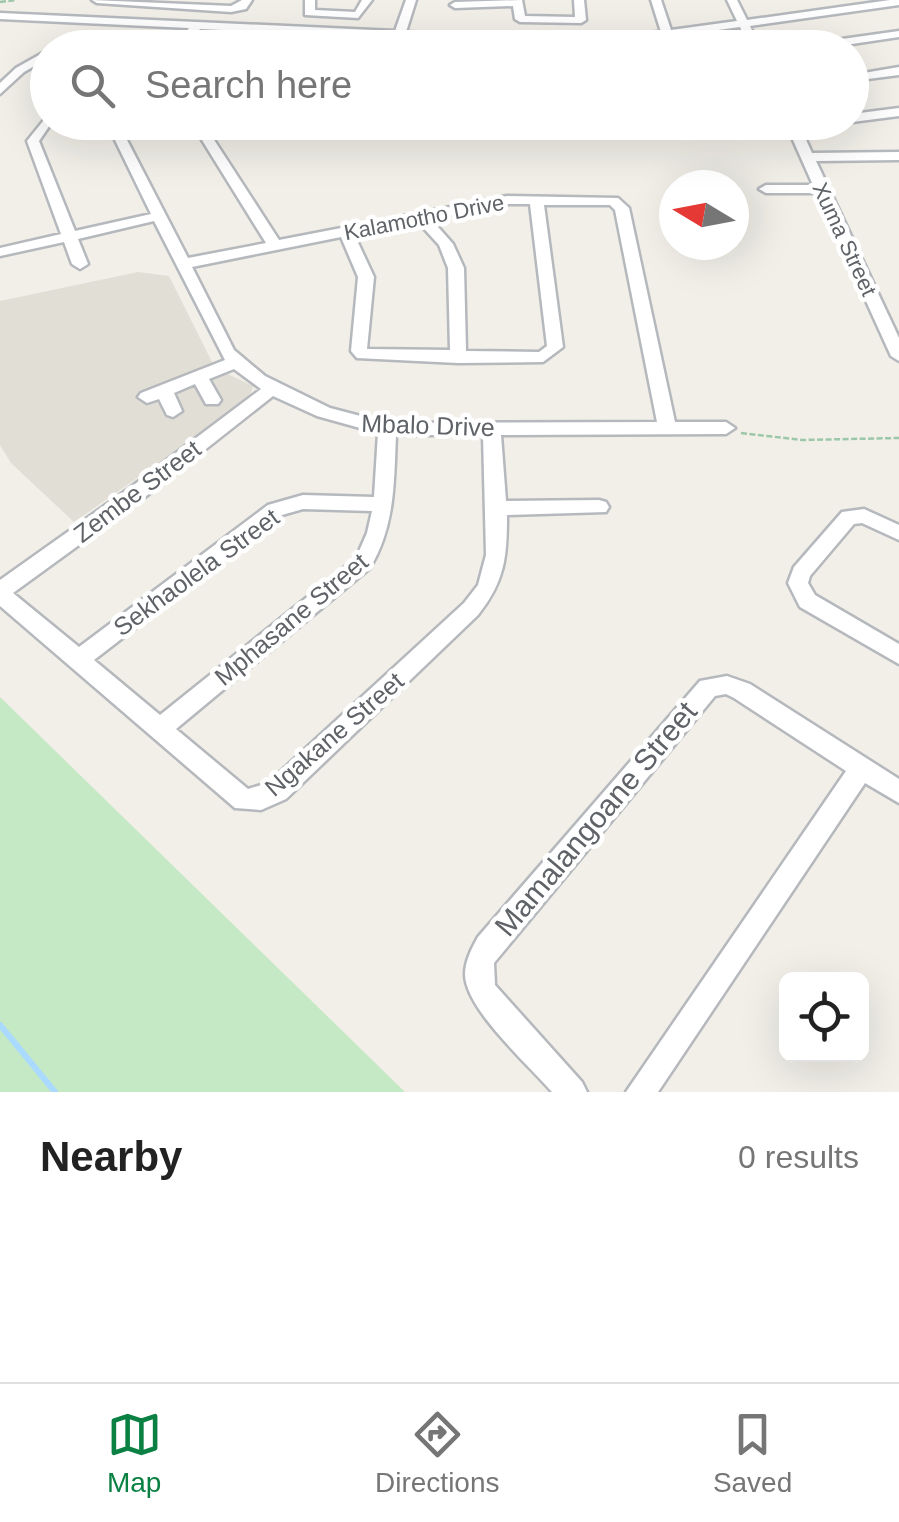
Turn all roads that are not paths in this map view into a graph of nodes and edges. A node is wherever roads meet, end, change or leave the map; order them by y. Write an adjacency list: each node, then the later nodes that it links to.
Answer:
1 (97, 0): 2 (street)
2 (247, 0)
3 (310, 0): 4 (street)
4 (367, 0)
5 (412, 0): 18 (street)
6 (579, 0): 10 (street)
7 (656, 0): 19 (street)
8 (732, 0): 14 (street)
9 (455, 2): 10 (street); 13 (street)
10 (517, 2)
11 (899, 2): 14 (street)
12 (2, 9): 15 (street)
13 (453, 23)
14 (744, 24): 20 (street); 21 (street)
15 (197, 26): 16 (street); 17 (street)
16 (194, 30)
17 (264, 30)
18 (402, 30)
19 (666, 30)
20 (698, 30)
21 (747, 30)
22 (899, 34): 23 (street)
23 (869, 38)
24 (30, 64): 27 (street)
25 (899, 71): 26 (street)
26 (869, 77)
27 (0, 90)
28 (869, 111): 31 (street)
29 (899, 112): 31 (street)
30 (869, 116): 31 (street)
31 (872, 116)
32 (34, 140): 44 (street)
33 (120, 140): 41 (street, Mbalo Drive)
34 (208, 140): 45 (street)
35 (799, 140): 37 (street, Xuma Street)
36 (899, 156): 37 (street)
37 (807, 157): 39 (street, Xuma Street)
38 (766, 189): 39 (street)
39 (822, 189): 49 (street, Xuma Street)
40 (536, 200): 42 (street, Kalamotho Drive); 51 (street); 59 (street, Kalamotho Drive)
41 (159, 216): 44 (street); 48 (street, Mbalo Drive)
42 (422, 217): 43 (street, Kalamotho Drive); 51 (street)
43 (346, 232): 45 (street, Kalamotho Drive); 51 (street)
44 (69, 236): 46 (street); 47 (street)
45 (275, 246): 48 (street, Kalamotho Drive)
46 (0, 252)
47 (80, 264)
48 (182, 264): 52 (street, Mbalo Drive)
49 (891, 318): 50 (street, Xuma Street)
50 (899, 356)
51 (458, 358)
52 (235, 362): 53 (street); 54 (street, Mbalo Drive)
53 (199, 376): 55 (street); 57 (street)
54 (273, 388): 62 (street, Mbalo Drive); 67 (street, Zembe Street)
55 (166, 391): 56 (street); 58 (street)
56 (146, 397)
57 (212, 400)
58 (173, 412)
59 (667, 427): 60 (street, Mbalo Drive); 61 (street, Mbalo Drive)
60 (492, 428): 62 (street, Mbalo Drive); 64 (street, Ngakane Street)
61 (726, 428)
62 (387, 429): 63 (street, Mphasane Street)
63 (381, 504): 69 (street, Sekhaolela Street); 70 (street, Mphasane Street)
64 (494, 508): 65 (street); 70 (street, Ngakane Street)
65 (600, 508)
66 (899, 533): 68 (street)
67 (0, 592): 69 (street, Ngakane Street)
68 (899, 655)
69 (78, 660): 70 (street, Ngakane Street)
70 (160, 728)
71 (861, 768): 72 (street, Mamalangoane Street); 73 (street, Mamalangoane Street); 74 (street)
72 (899, 792)
73 (572, 1092)
74 (641, 1092)

